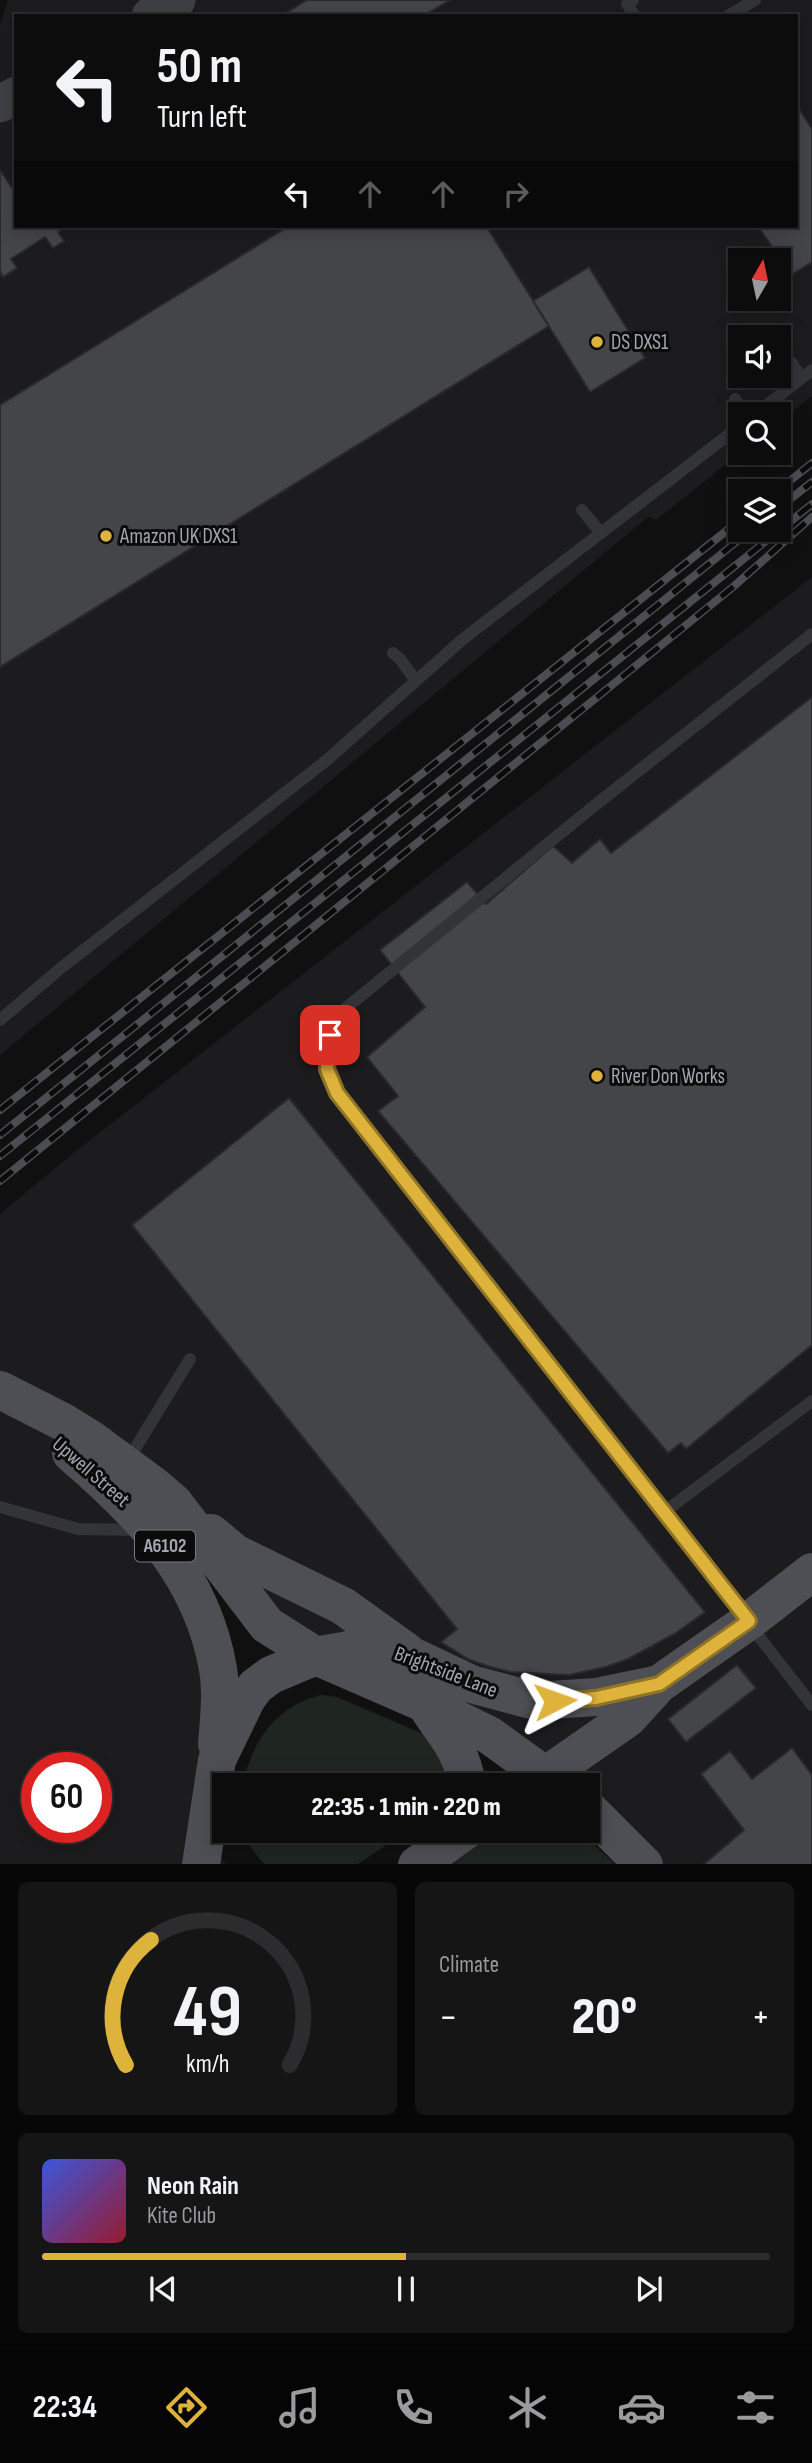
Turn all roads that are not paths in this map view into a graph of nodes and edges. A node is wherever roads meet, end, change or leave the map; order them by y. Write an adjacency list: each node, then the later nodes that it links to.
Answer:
1 (177, 0): 4 (main road)
2 (633, 0): 5 (lane)
3 (755, 0): 6 (lane)
4 (153, 14)
5 (634, 14)
6 (731, 14)
7 (792, 363): 8 (lane)
8 (807, 374): 11 (lane)
9 (736, 399): 10 (lane)
10 (738, 402)
11 (771, 402)
12 (728, 435): 14 (lane)
13 (582, 510): 14 (lane)
14 (601, 533): 17 (lane)
15 (812, 634): 24 (lane)
16 (393, 653): 17 (lane)
17 (416, 681): 18 (lane)
18 (0, 1020)
19 (190, 1359): 22 (lane)
20 (0, 1391): 22 (main road, Upwell Street / A6102)
21 (812, 1401): 24 (lane)
22 (118, 1476): 25 (main road, Upwell Street / A6102)
23 (0, 1507): 25 (lane)
24 (663, 1513): 27 (lane)
25 (163, 1517): 28 (main road, Upwell Street / A6102); 29 (main road); 35 (main road, Upwell Street / A6102)
26 (812, 1572): 27 (main road, Brightside Lane)
27 (749, 1621): 31 (main road, Brightside Lane); 32 (lane)
28 (316, 1656): 29 (main road, Brightside Lane); 33 (main road, Upwell Street); 35 (main road, Brightside Lane)
29 (414, 1657): 31 (main road, Brightside Lane)
30 (812, 1679): 32 (lane)
31 (659, 1684): 38 (main road, Brightside Lane)
32 (801, 1689): 34 (lane)
33 (424, 1703): 36 (main road); 37 (main road, Upwell Street)
34 (812, 1705)
35 (217, 1760): 41 (main road)
36 (464, 1773)
37 (535, 1773)
38 (558, 1773)
39 (600, 1821): 44 (main road)
40 (448, 1843): 43 (main road)
41 (203, 1846): 42 (main road)
42 (227, 1864)
43 (417, 1864)
44 (644, 1864)

